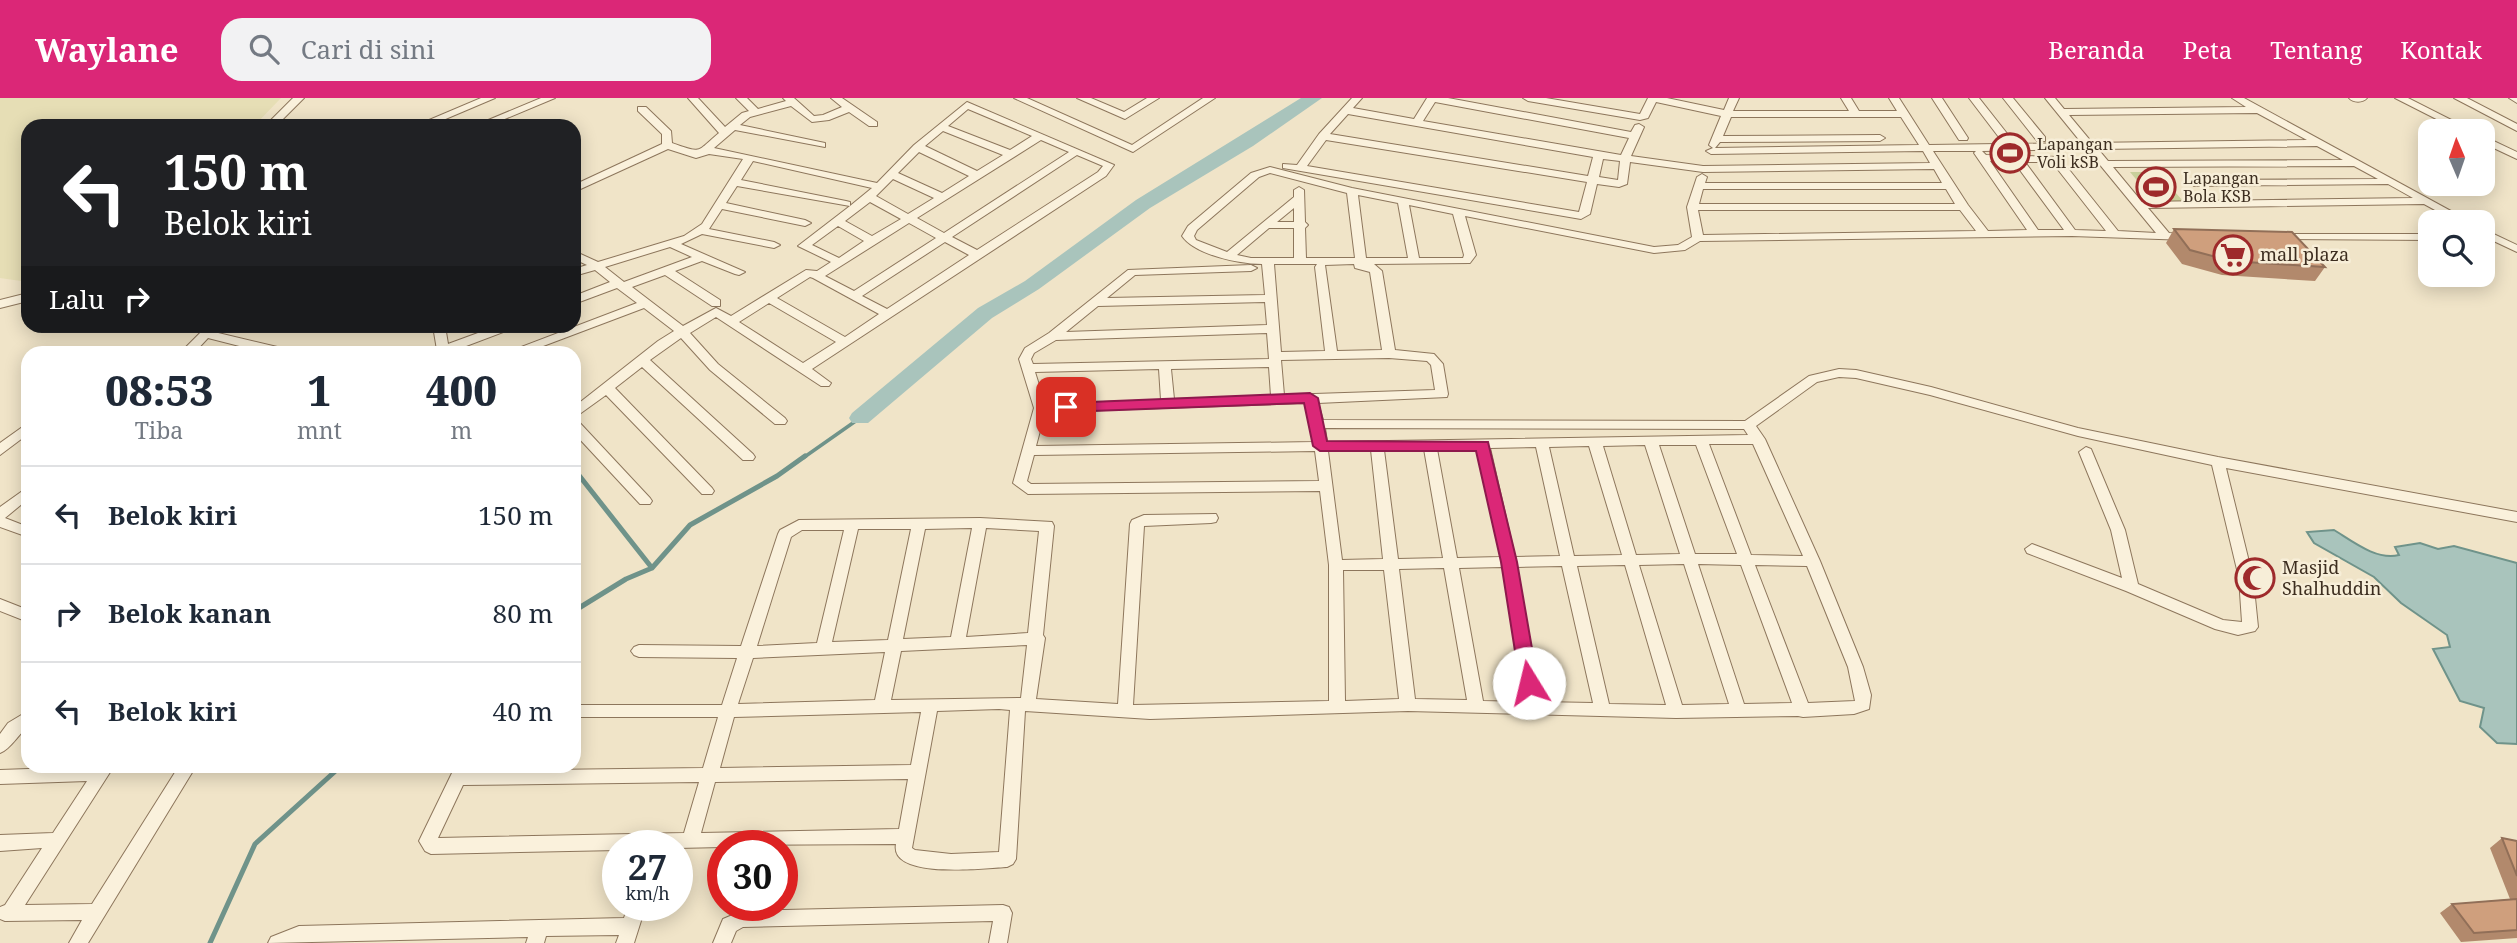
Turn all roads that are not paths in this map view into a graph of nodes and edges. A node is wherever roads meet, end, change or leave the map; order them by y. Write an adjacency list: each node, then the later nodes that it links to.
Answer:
1 (299, 98): 42 (street)
2 (490, 98): 43 (street)
3 (550, 98): 44 (street)
4 (693, 98): 50 (street)
5 (741, 98): 37 (street)
6 (836, 98): 32 (street)
7 (1019, 98): 10 (street)
8 (1082, 98): 30 (street)
9 (1154, 98): 30 (street)
10 (1210, 98)
11 (1357, 98): 35 (street)
12 (1432, 98): 46 (street); 73 (street)
13 (1528, 98): 29 (street)
14 (1600, 98): 34 (street)
15 (1653, 98): 31 (street); 34 (street)
16 (1734, 98): 39 (street)
17 (1846, 98): 41 (street)
18 (1894, 98): 40 (street)
19 (1937, 98): 54 (street)
20 (1974, 98): 55 (street)
21 (2008, 98): 57 (street)
22 (2050, 98): 38 (street)
23 (2237, 98): 36 (street)
24 (2354, 98): 25 (street)
25 (2362, 98)
26 (2400, 98): 45 (street)
27 (2459, 98): 49 (street)
28 (790, 100): 32 (street); 37 (street)
29 (1548, 100): 34 (street)
30 (1098, 101)
31 (1705, 103): 39 (street)
32 (849, 108): 47 (street)
33 (642, 109): 61 (street)
34 (1594, 109)
35 (1345, 110): 46 (street); 53 (street)
36 (2262, 110): 38 (street); 51 (street)
37 (755, 111): 50 (street)
38 (2062, 113): 59 (street)
39 (1728, 114): 41 (street); 56 (street)
40 (1905, 114): 41 (street); 58 (street)
41 (1856, 115)
42 (277, 119)
43 (438, 119)
44 (497, 119)
45 (2443, 119)
46 (1417, 123): 70 (street)
47 (873, 124)
48 (941, 127): 52 (street); 63 (street); 69 (street)
49 (2517, 128)
50 (728, 129): 62 (street); 66 (street)
51 (2298, 134): 59 (street); 60 (street)
52 (1040, 136): 68 (street); 69 (street)
53 (1323, 136): 82 (street); 85 (street)
54 (1963, 138): 55 (street); 58 (street)
55 (2005, 138): 57 (street)
56 (1717, 139): 58 (street); 67 (street)
57 (2041, 139): 59 (street)
58 (1923, 142): 64 (street); 67 (street); 80 (street)
59 (2087, 142): 60 (street); 64 (street); 78 (street)
60 (2316, 143): 77 (street)
61 (667, 145): 66 (street); 89 (street)
62 (821, 145)
63 (918, 146): 83 (street); 84 (street)
64 (1973, 146): 74 (street)
65 (2496, 146): 71 (street)
66 (709, 150): 72 (street)
67 (1712, 150): 81 (street)
68 (1077, 151): 122 (street); 130 (street)
69 (1010, 154): 84 (street)
70 (1600, 155): 73 (street); 85 (street)
71 (2517, 156)
72 (750, 157): 86 (street); 90 (street)
73 (1625, 158): 81 (street); 85 (street)
74 (1983, 158): 75 (street); 116 (street)
75 (2018, 160): 113 (street); 115 (street)
76 (1265, 162): 82 (street)
77 (2354, 163): 79 (street); 87 (street)
78 (2108, 164): 79 (street); 102 (street)
79 (2180, 165): 88 (street)
80 (1938, 166): 81 (street); 92 (street)
81 (1703, 169): 91 (street)
82 (1299, 173): 85 (street); 93 (street); 96 (street); 131 (street)
83 (891, 174): 90 (street); 95 (street)
84 (976, 175): 95 (street)
85 (1594, 178)
86 (733, 182): 99 (street); 101 (street)
87 (2387, 182): 88 (street); 98 (street)
88 (2194, 183): 100 (street)
89 (581, 186)
90 (878, 186): 94 (street)
91 (1700, 186): 92 (street); 103 (street)
92 (1951, 186): 104 (street)
93 (1352, 191): 97 (street); 134 (street)
94 (869, 197): 107 (street); 108 (street)
95 (942, 197): 107 (street)
96 (1300, 197): 110 (street); 111 (street)
97 (1403, 200): 106 (street); 135 (street)
98 (2424, 201): 100 (street); 105 (street)
99 (846, 204)
100 (2214, 204): 102 (street)
101 (718, 205): 109 (street); 112 (street)
102 (2142, 205): 117 (street)
103 (1692, 207): 104 (street); 123 (street)
104 (1964, 207): 114 (street)
105 (2442, 210)
106 (1458, 212): 123 (street); 135 (street)
107 (909, 218): 122 (street); 125 (street)
108 (837, 221): 125 (street); 137 (street)
109 (805, 223)
110 (1302, 225): 111 (street); 136 (street)
111 (1264, 226): 131 (street)
112 (703, 230): 126 (street); 128 (street)
113 (2072, 233): 115 (street); 116 (street)
114 (1985, 234): 116 (street); 123 (street)
115 (2114, 234): 117 (street)
116 (2036, 235)
117 (2166, 237): 118 (street)
118 (2208, 237)
119 (2264, 237): 120 (street)
120 (2418, 237)
121 (2517, 237): 127 (street)
122 (944, 238): 130 (street); 146 (street)
123 (1698, 238)
124 (2495, 239): 127 (street)
125 (872, 241): 137 (street)
126 (670, 243): 133 (street); 139 (street)
127 (2505, 244): 129 (street)
128 (774, 246)
129 (2517, 249)
130 (977, 256): 155 (street)
131 (1230, 256): 138 (street)
132 (581, 258): 139 (street)
133 (699, 258): 142 (street); 143 (street)
134 (1362, 260): 135 (street); 136 (street)
135 (1414, 260)
136 (1300, 261): 138 (street)
137 (839, 262): 144 (street)
138 (1268, 264): 140 (street); 149 (street); 151 (street)
139 (595, 265): 141 (street); 145 (street)
140 (1321, 267): 170 (street); 171 (street)
141 (581, 270)
142 (667, 271): 145 (street); 153 (street)
143 (739, 272)
144 (817, 276): 146 (street); 148 (street)
145 (621, 285): 147 (street); 152 (street)
146 (854, 296): 155 (street)
147 (581, 298)
148 (769, 298): 156 (street); 165 (street)
149 (1270, 298): 151 (street); 158 (street)
150 (21, 299): 154 (street)
151 (1097, 302): 164 (street)
152 (647, 303): 157 (street); 159 (street)
153 (716, 303)
154 (0, 304)
155 (887, 314): 165 (street)
156 (730, 322): 159 (street); 175 (street)
157 (581, 327)
158 (1272, 329): 164 (street); 173 (street)
159 (684, 332): 172 (street); 184 (street)
160 (206, 333): 166 (street)
161 (219, 333): 167 (street)
162 (488, 333): 168 (street)
163 (566, 333): 169 (street)
164 (1053, 336): 176 (street)
165 (845, 342): 175 (street)
166 (193, 346)
167 (263, 346)
168 (451, 346)
169 (531, 346)
170 (1389, 354): 171 (street); 179 (street)
171 (1331, 355): 173 (street)
172 (642, 360): 178 (street); 201 (street)
173 (1275, 360): 174 (street); 180 (street)
174 (1165, 367): 176 (street); 181 (street)
175 (805, 368): 177 (street)
176 (1029, 368): 183 (street)
177 (825, 383)
178 (606, 387): 182 (street); 204 (street)
179 (1310, 398): 180 (street); 185 (street)
180 (1278, 400): 181 (street)
181 (1168, 404): 183 (street)
182 (581, 408)
183 (1040, 408): 199 (street)
184 (780, 421)
185 (1318, 424): 186 (street); 194 (street)
186 (1748, 425): 189 (street); 202 (street)
187 (581, 432): 206 (street)
188 (21, 433): 198 (street)
189 (1758, 439): 190 (street); 220 (street)
190 (1701, 440): 191 (street); 217 (street)
191 (1651, 442): 192 (street); 216 (street)
192 (1595, 443): 193 (street); 219 (street)
193 (1542, 444): 196 (street); 218 (street)
194 (1320, 446): 197 (street); 199 (street); 203 (street)
195 (1430, 446): 196 (street); 197 (street); 223 (street)
196 (1483, 446): 222 (street)
197 (1377, 447): 221 (street)
198 (0, 450)
199 (1030, 451): 203 (street)
200 (2086, 452): 225 (street)
201 (748, 457)
202 (2218, 462): 208 (street); 225 (street)
203 (1324, 486): 224 (street)
204 (707, 491)
205 (21, 498): 207 (street)
206 (645, 501)
207 (0, 515)
208 (2517, 517)
209 (1211, 518): 244 (street)
210 (0, 522): 214 (street)
211 (919, 523): 212 (street); 213 (street); 230 (street)
212 (980, 523): 228 (street); 229 (street)
213 (852, 524): 231 (street); 233 (street)
214 (21, 530)
215 (2032, 550): 225 (street)
216 (1688, 559): 217 (street); 219 (street); 247 (street)
217 (1745, 560): 220 (street); 245 (street)
218 (1571, 561): 219 (street); 222 (street); 241 (street)
219 (1629, 561): 246 (street)
220 (1813, 561): 245 (street)
221 (1391, 562): 223 (street); 224 (street); 237 (street)
222 (1509, 562): 223 (street); 239 (street)
223 (1450, 564): 238 (street)
224 (1335, 565): 240 (street)
225 (2132, 587)
226 (0, 605): 227 (street)
227 (21, 613)
228 (1037, 638): 229 (street); 236 (street)
229 (957, 643): 230 (street)
230 (893, 644): 231 (street); 235 (street)
231 (823, 650): 233 (street)
232 (639, 651): 233 (street)
233 (749, 652): 243 (street)
234 (930, 704): 235 (street); 236 (street); 250 (street)
235 (882, 705): 243 (street)
236 (1023, 705): 244 (street); 259 (street)
237 (1408, 705): 238 (street); 240 (street)
238 (1476, 707): 239 (street)
239 (1533, 707): 241 (street)
240 (1337, 708): 244 (street)
241 (1602, 708): 246 (street)
242 (581, 711): 243 (street)
243 (728, 711): 255 (street)
244 (1125, 711)
245 (1803, 711): 247 (street)
246 (1676, 712): 247 (street)
247 (1739, 712)
248 (21, 723): 249 (street)
249 (0, 746)
250 (918, 772): 255 (street); 259 (street)
251 (59, 773): 256 (street)
252 (102, 773): 260 (street)
253 (184, 773): 264 (street)
254 (464, 773): 257 (street)
255 (708, 775): 257 (street); 258 (street)
256 (0, 777)
257 (458, 778): 262 (street)
258 (693, 830)
259 (903, 836): 261 (street)
260 (56, 840): 263 (street); 265 (street)
261 (693, 840)
262 (602, 842)
263 (0, 843)
264 (97, 912): 265 (street); 270 (street)
265 (5, 913)
266 (627, 934): 267 (street)
267 (538, 936): 268 (street)
268 (453, 937): 269 (street)
269 (369, 938): 271 (street)
270 (78, 943)
271 (277, 943)
272 (722, 943): 273 (street)
273 (999, 943)

